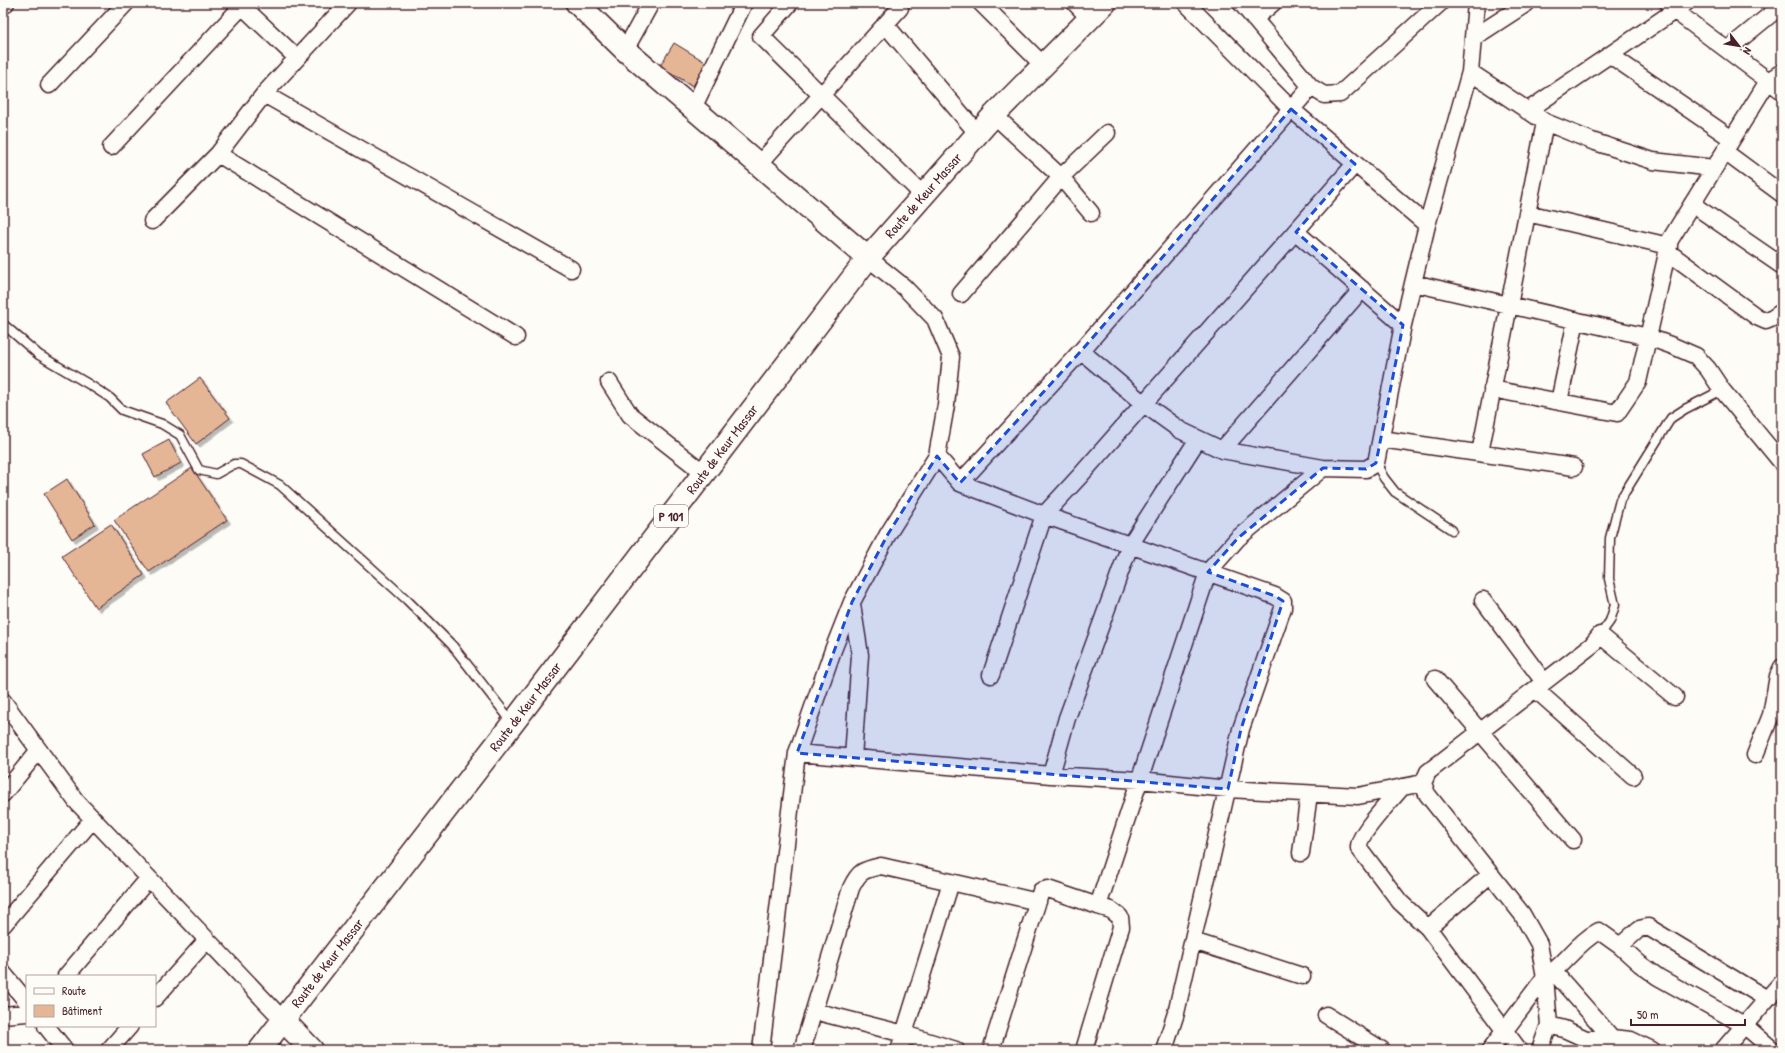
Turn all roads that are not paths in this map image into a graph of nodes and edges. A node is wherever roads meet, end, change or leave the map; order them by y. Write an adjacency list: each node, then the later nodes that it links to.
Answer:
1 (6, 3): 18 (street)
2 (126, 3): 33 (street)
3 (348, 3): 28 (street)
4 (576, 3): 25 (main road)
5 (651, 3): 25 (street)
6 (744, 3): 38 (street)
7 (790, 3): 37 (street)
8 (980, 3): 29 (street)
9 (1106, 3): 21 (main road, Route de Keur Massar / P 101)
10 (1186, 3): 39 (street)
11 (1241, 3): 22 (street)
12 (1273, 3): 22 (street)
13 (1440, 3): 34 (street)
14 (1527, 3): 24 (street)
15 (242, 4): 28 (street); 46 (street)
16 (1475, 4): 24 (street)
17 (1782, 5): 26 (street)
18 (3, 6)
19 (1676, 6): 26 (street); 27 (street)
20 (900, 8): 23 (street)
21 (1083, 11): 29 (main road, Route de Keur Massar / P 101)
22 (1254, 19): 34 (street)
23 (886, 24): 37 (street); 44 (street)
24 (1473, 38): 30 (street)
25 (625, 50): 38 (main road)
26 (1727, 50): 32 (street)
27 (1610, 55): 40 (street); 45 (street)
28 (297, 58): 36 (street)
29 (1043, 65): 41 (main road, Route de Keur Massar / P 101)
30 (1470, 72): 40 (street); 58 (street)
31 (1782, 72): 32 (street)
32 (1768, 81): 35 (street); 45 (street)
33 (49, 85)
34 (1311, 87): 39 (street)
35 (1782, 91)
36 (264, 94): 47 (street); 63 (street)
37 (821, 95): 48 (street); 53 (street)
38 (693, 108): 48 (main road)
39 (1291, 109): 49 (street); 74 (street)
40 (1526, 111): 42 (street)
41 (994, 115): 44 (main road, Route de Keur Massar / P 101); 51 (street)
42 (1545, 122): 50 (street); 56 (street)
43 (1107, 133): 51 (street)
44 (978, 134): 53 (main road, Route de Keur Massar / P 101)
45 (1728, 146): 50 (street); 52 (street)
46 (110, 147)
47 (218, 154): 57 (street); 72 (street)
48 (759, 164): 61 (main road)
49 (1355, 164): 58 (street); 59 (street)
50 (1714, 168): 54 (street)
51 (1061, 177): 55 (street); 66 (street)
52 (1782, 194)
53 (923, 196): 61 (main road, Route de Keur Massar / P 101)
54 (1692, 204): 60 (street); 62 (street)
55 (1092, 213)
56 (1527, 213): 60 (street); 67 (street)
57 (152, 221)
58 (1427, 225): 64 (street)
59 (1296, 232): 65 (street); 79 (street)
60 (1668, 249): 68 (street); 73 (street)
61 (868, 258): 84 (street); 89 (main road, Route de Keur Massar / P 101)
62 (1782, 266)
63 (571, 269)
64 (1413, 283): 67 (street); 71 (street)
65 (1362, 290): 71 (street); 82 (street)
66 (961, 294)
67 (1509, 305): 69 (street); 76 (street)
68 (1782, 312)
69 (1576, 320): 73 (street); 78 (street)
70 (3, 324): 104 (lane)
71 (1403, 325): 81 (street)
72 (516, 337)
73 (1648, 337): 77 (street); 78 (street)
74 (1081, 350): 79 (street); 90 (street)
75 (609, 382): 89 (street)
76 (1492, 389): 78 (street); 83 (street)
77 (1722, 390): 85 (street); 97 (lane)
78 (1559, 402)
79 (1144, 404): 80 (street); 91 (street)
80 (1198, 439): 82 (street); 93 (street)
81 (1381, 439): 83 (street); 86 (street)
82 (1222, 450): 88 (street)
83 (1480, 453): 87 (street)
84 (937, 456): 90 (street); 96 (street)
85 (1782, 463)
86 (1376, 464): 88 (street); 92 (lane)
87 (1574, 467)
88 (1323, 468): 94 (street)
89 (704, 473): 104 (main road, Route de Keur Massar / P 101)
90 (960, 483): 91 (street)
91 (1044, 515): 93 (street); 99 (street)
92 (1452, 530)
93 (1130, 545): 94 (street); 110 (street)
94 (1208, 572): 112 (street); 115 (street)
95 (1483, 600): 101 (street)
96 (852, 602): 107 (street); 109 (street)
97 (1600, 635): 101 (street); 102 (street)
98 (1781, 674): 108 (street)
99 (991, 675)
100 (1435, 679): 105 (street)
101 (1540, 685): 105 (street); 111 (street)
102 (1675, 697)
103 (3, 701): 106 (street)
104 (513, 722): 143 (main road, Route de Keur Massar / P 101)
105 (1480, 732): 113 (street); 119 (street)
106 (39, 750): 116 (street); 118 (street)
107 (797, 753): 109 (street); 155 (street)
108 (1755, 755)
109 (853, 758): 110 (street)
110 (1051, 775): 112 (street)
111 (1633, 776)
112 (1140, 780): 115 (street); 125 (street)
113 (1423, 783): 114 (street); 121 (street)
114 (1402, 787): 117 (street); 127 (street)
115 (1228, 789): 117 (street); 129 (street)
116 (3, 794)
117 (1309, 794): 120 (street)
118 (93, 819): 122 (street); 126 (street)
119 (1573, 840)
120 (1301, 853)
121 (1491, 874): 127 (street); 132 (street)
122 (149, 878): 128 (street); 133 (street)
123 (951, 882): 124 (street); 139 (street); 149 (street)
124 (1038, 902): 125 (street); 159 (street)
125 (1098, 906): 160 (street)
126 (3, 925)
127 (1428, 928): 148 (street)
128 (207, 940): 136 (street); 143 (street)
129 (1192, 941): 134 (street); 161 (street)
130 (1620, 946): 132 (street); 137 (street); 145 (street)
131 (3, 973): 138 (street)
132 (1549, 974): 144 (street); 148 (street); 150 (street)
133 (67, 975)
134 (1302, 976)
135 (1781, 983): 137 (street)
136 (156, 997)
137 (1767, 999): 145 (street)
138 (26, 1001)
139 (814, 1011): 149 (street); 156 (street)
140 (26, 1014): 141 (street)
141 (3, 1015)
142 (1326, 1015): 162 (street)
143 (283, 1020): 153 (main road, Route de Keur Massar / P 101); 154 (main road)
144 (1549, 1025): 150 (street); 165 (street)
145 (1744, 1025): 167 (street); 168 (street)
146 (47, 1027): 151 (street)
147 (129, 1027): 152 (street)
148 (1504, 1030): 163 (street); 164 (street)
149 (904, 1034): 157 (street); 158 (street)
150 (1612, 1038): 166 (street)
151 (65, 1050)
152 (109, 1050)
153 (260, 1050)
154 (312, 1050)
155 (761, 1050)
156 (802, 1050)
157 (899, 1050)
158 (956, 1050)
159 (991, 1050)
160 (1084, 1050)
161 (1164, 1050)
162 (1382, 1050)
163 (1490, 1050)
164 (1519, 1050)
165 (1540, 1050)
166 (1652, 1050)
167 (1723, 1050)
168 (1773, 1050)

